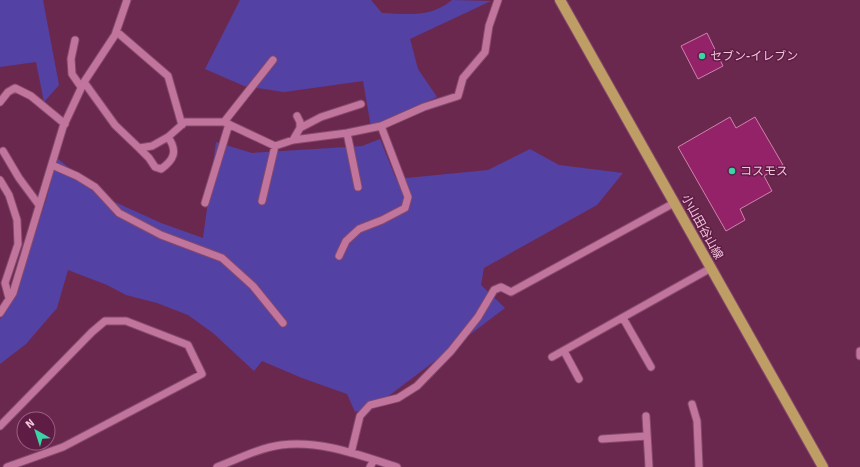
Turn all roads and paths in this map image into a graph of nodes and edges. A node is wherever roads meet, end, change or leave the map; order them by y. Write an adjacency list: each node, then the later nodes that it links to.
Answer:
1 (127, 0): 4 (street)
2 (498, 0): 14 (street)
3 (560, 0): 27 (main road, 小山田谷山線)
4 (117, 32): 7 (street); 13 (street)
5 (75, 40): 7 (street)
6 (273, 60): 11 (street)
7 (83, 84): 12 (street); 20 (street)
8 (0, 102): 12 (street)
9 (361, 104): 15 (street)
10 (297, 116): 15 (street)
11 (226, 123): 13 (street); 19 (street); 26 (street)
12 (65, 124): 22 (street)
13 (182, 125): 17 (street)
14 (381, 126): 16 (street); 29 (street)
15 (300, 128): 18 (street)
16 (347, 133): 18 (street); 24 (street)
17 (168, 137): 20 (street); 20 (street)
18 (292, 140): 19 (street)
19 (275, 146): 25 (street)
20 (138, 148)
21 (3, 151): 28 (street)
22 (52, 165): 28 (street); 34 (street)
23 (0, 180): 31 (street)
24 (358, 187)
25 (262, 201)
26 (205, 203)
27 (674, 203): 30 (main road, 小山田谷山線); 46 (street)
28 (40, 206): 31 (street)
29 (338, 256)
30 (711, 268): 33 (street); 54 (main road, 小山田谷山線)
31 (10, 298): 32 (street)
32 (0, 313)
33 (623, 318): 35 (street); 39 (street)
34 (283, 323)
35 (564, 351): 38 (street); 40 (street)
36 (860, 351): 37 (street)
37 (860, 356)
38 (552, 357)
39 (651, 367)
40 (579, 379)
41 (692, 404): 53 (street)
42 (646, 416): 44 (street)
43 (0, 426): 48 (street)
44 (647, 436): 45 (street); 52 (street)
45 (602, 439)
46 (351, 452): 47 (street); 49 (street)
47 (374, 460): 50 (street); 51 (street)
48 (7, 467)
49 (217, 467)
50 (370, 467)
51 (396, 467)
52 (649, 467)
53 (699, 467)
54 (823, 467)

